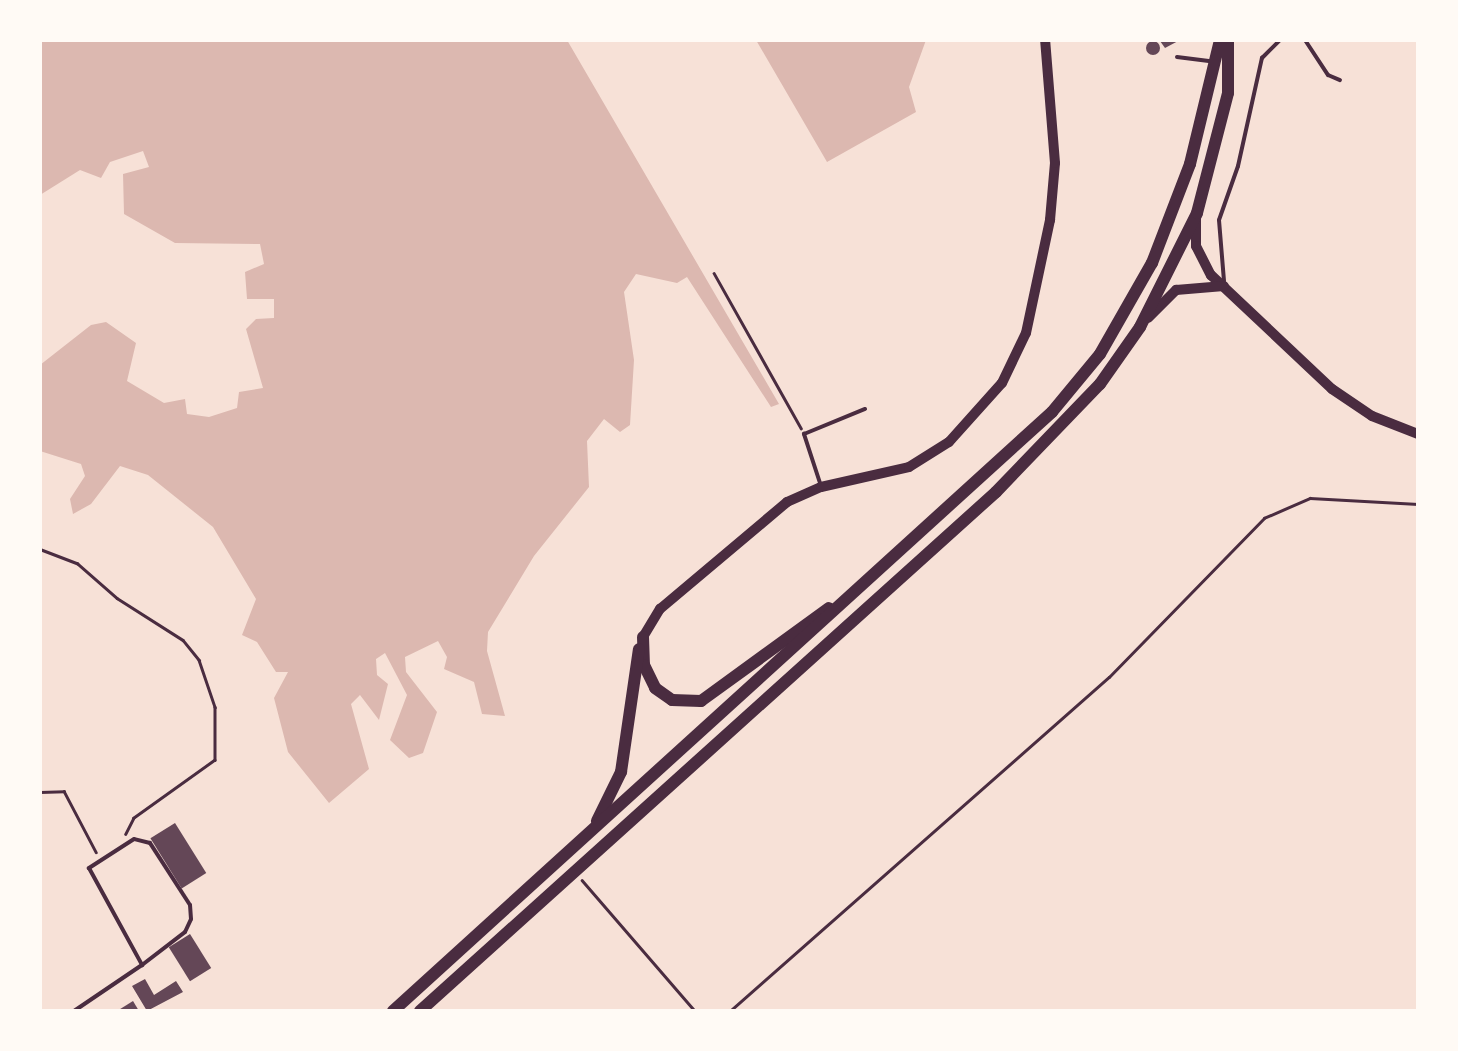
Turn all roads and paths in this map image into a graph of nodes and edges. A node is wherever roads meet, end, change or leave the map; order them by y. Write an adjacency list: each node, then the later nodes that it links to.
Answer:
1 (1045, 40): 16 (street)
2 (1220, 40): 7 (highway)
3 (1228, 40): 9 (highway)
4 (1280, 40): 11 (lane)
5 (1305, 40): 8 (lane)
6 (1176, 57): 7 (lane)
7 (1215, 62): 19 (highway)
8 (1340, 80)
9 (1197, 213): 11 (street); 12 (highway)
10 (714, 273): 14 (path)
11 (1224, 286): 12 (street); 15 (street)
12 (1140, 327): 25 (highway)
13 (865, 409): 14 (lane)
14 (804, 434): 16 (lane)
15 (1418, 434)
16 (821, 487): 20 (street)
17 (1418, 504): 31 (path)
18 (40, 549): 23 (path)
19 (900, 555): 20 (highway); 22 (highway)
20 (644, 637): 22 (highway)
21 (40, 792): 24 (path)
22 (588, 834): 28 (highway)
23 (122, 842): 24 (lane); 26 (lane)
24 (98, 858): 26 (lane)
25 (574, 872): 29 (highway); 30 (path)
26 (142, 966): 27 (lane)
27 (74, 1011)
28 (393, 1011)
29 (420, 1011)
30 (696, 1011)
31 (730, 1011)

